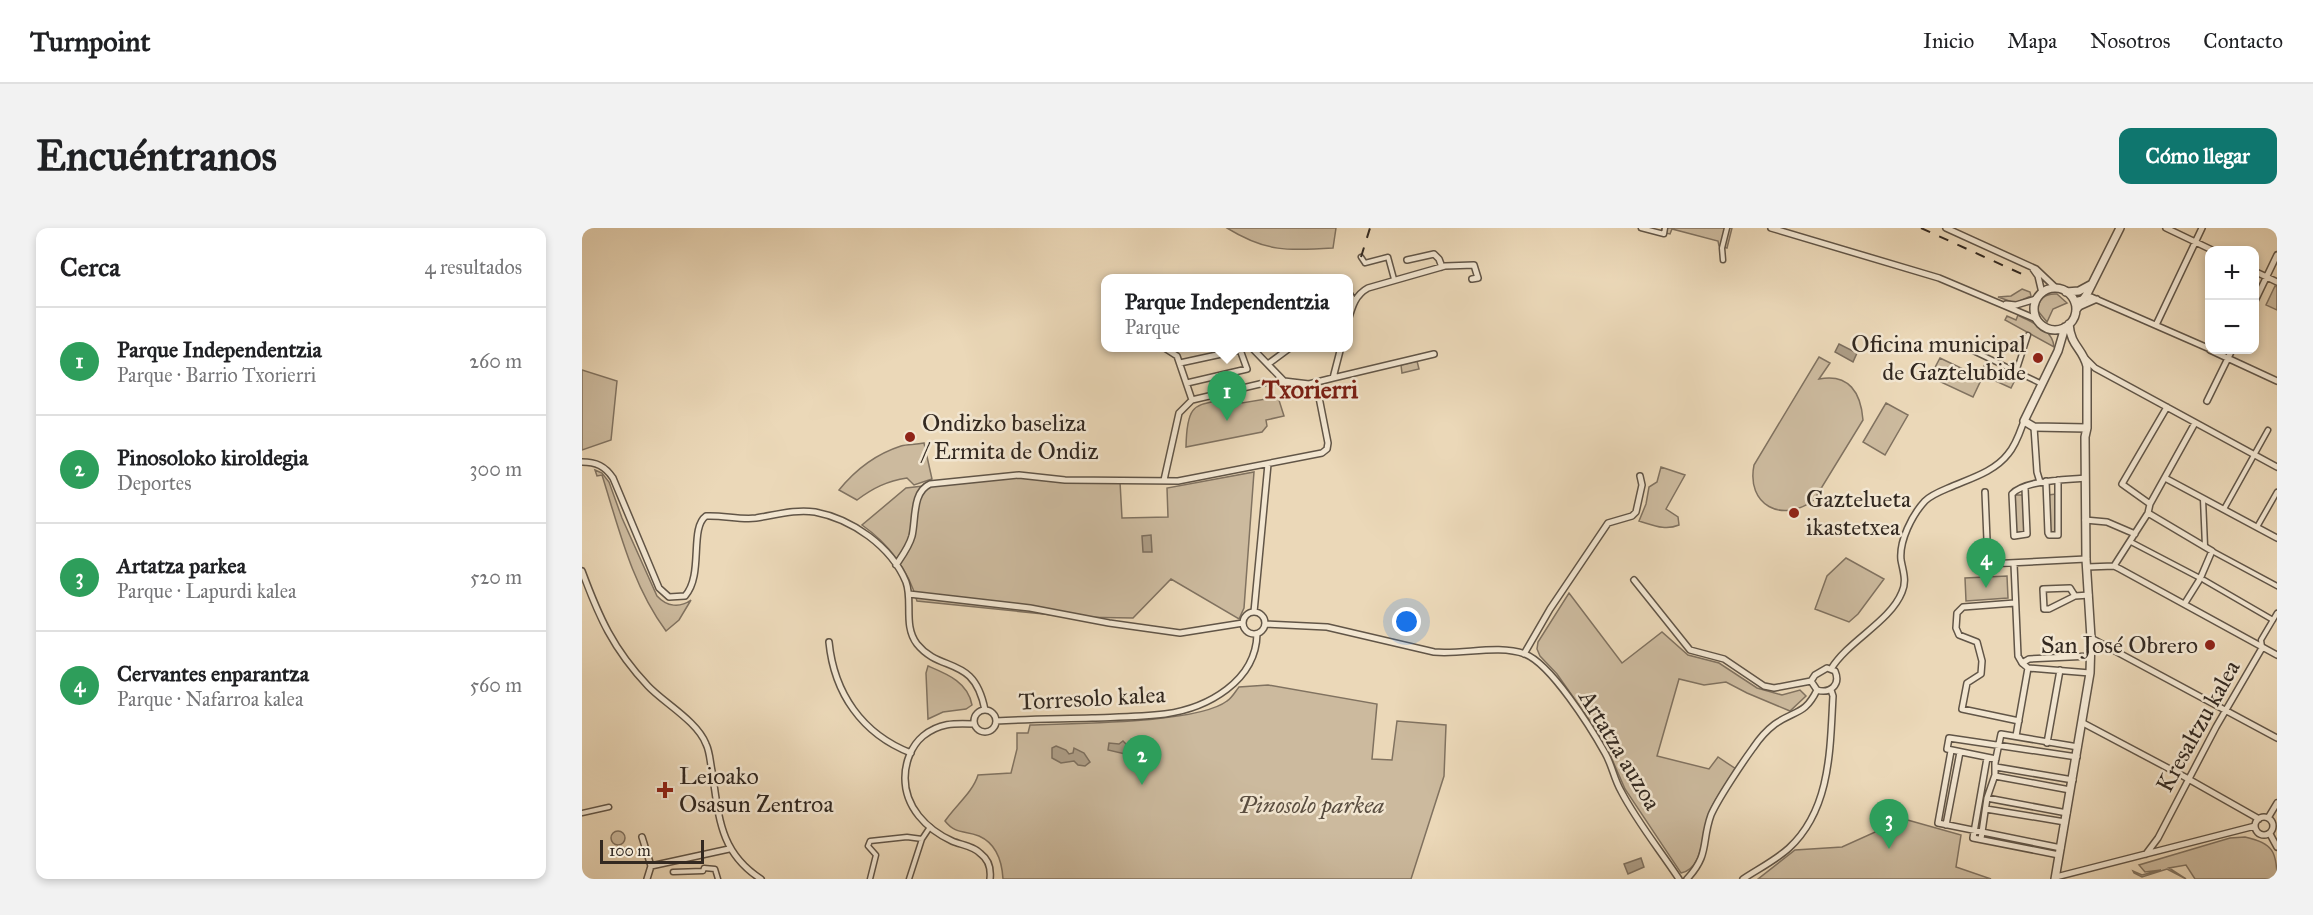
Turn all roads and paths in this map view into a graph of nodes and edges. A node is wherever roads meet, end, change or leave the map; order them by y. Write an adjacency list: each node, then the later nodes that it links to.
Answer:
1 (1641, 228): 2 (street)
2 (1665, 228)
3 (1727, 228): 14 (street)
4 (1771, 228): 30 (street)
5 (1946, 228): 15 (street)
6 (2120, 228): 22 (street)
7 (2166, 228): 9 (street)
8 (2202, 228): 9 (street)
9 (2195, 242): 10 (street); 35 (street)
10 (2205, 247)
11 (2277, 255): 18 (street)
12 (1364, 257): 19 (street)
13 (1407, 260): 16 (street)
14 (1723, 260)
15 (2029, 266): 23 (street); 25 (street)
16 (1442, 267): 19 (street); 20 (street)
17 (2259, 273): 18 (street)
18 (2267, 277): 21 (street); 28 (street)
19 (1394, 279): 29 (street)
20 (1472, 279)
21 (2277, 282)
22 (2092, 284): 24 (street); 26 (street); 27 (street)
23 (2056, 288): 24 (street); 25 (street)
24 (2066, 292): 32 (street)
25 (2039, 296): 30 (street); 33 (street)
26 (2084, 298): 27 (street); 32 (street)
27 (2097, 299): 32 (street); 35 (street)
28 (2256, 300)
29 (1354, 302): 31 (street)
30 (1998, 303): 33 (street)
31 (1353, 305)
32 (2076, 307): 34 (street)
33 (2036, 319): 36 (street)
34 (2067, 325): 36 (street); 40 (street); 51 (street)
35 (2156, 325): 39 (street)
36 (2051, 329): 40 (street)
37 (2028, 335): 54 (street)
38 (1963, 345): 54 (street)
39 (2205, 347)
40 (2058, 351): 60 (street)
41 (1171, 352): 52 (street)
42 (1227, 352): 52 (street)
43 (1241, 352): 59 (street)
44 (1255, 352): 53 (street)
45 (1285, 352): 53 (street)
46 (1340, 352): 55 (street)
47 (1434, 354): 55 (street)
48 (2221, 354): 50 (street)
49 (2230, 354): 50 (street)
50 (2228, 357): 57 (street); 62 (street)
51 (2084, 358): 63 (street); 67 (street)
52 (1180, 363): 59 (street)
53 (1268, 364): 56 (street)
54 (2016, 372): 60 (street)
55 (1333, 378): 58 (street)
56 (1284, 381): 58 (street); 61 (street)
57 (2277, 381)
58 (1316, 382): 71 (street)
59 (1187, 383): 61 (street)
60 (2042, 384): 64 (street)
61 (1192, 400): 76 (street)
62 (2207, 401)
63 (2167, 407): 65 (street); 83 (street)
64 (2024, 421): 66 (street); 122 (street)
65 (2195, 423): 69 (street); 75 (street)
66 (2034, 427): 67 (street); 78 (street)
67 (2087, 428): 74 (street)
68 (2268, 430): 69 (street)
69 (2254, 453): 72 (street); 84 (street)
70 (582, 462): 95 (street)
71 (1268, 464): 76 (street); 108 (street)
72 (2277, 467)
73 (1640, 476): 117 (street)
74 (2085, 478): 77 (street); 86 (street)
75 (2165, 478): 82 (street); 83 (street)
76 (1164, 480): 95 (street)
77 (2058, 480): 78 (street); 78 (street)
78 (2043, 482): 79 (street)
79 (2025, 488): 79 (street)
80 (1985, 492): 94 (street)
81 (2277, 492): 87 (street)
82 (2203, 499): 84 (street); 91 (street)
83 (2150, 504): 85 (street)
84 (2224, 510): 87 (street)
85 (2148, 513): 88 (street); 91 (street)
86 (2085, 520): 88 (street); 93 (street)
87 (2257, 527): 89 (street)
88 (2134, 534): 90 (street)
89 (2277, 538)
90 (2131, 542): 96 (street); 98 (street)
91 (2205, 546): 92 (street)
92 (2212, 550): 101 (street); 107 (street)
93 (2087, 563): 94 (street); 96 (street); 104 (street)
94 (2014, 564): 106 (street)
95 (896, 565): 103 (street)
96 (2114, 566): 107 (street)
97 (582, 571): 102 (street)
98 (2198, 577)
99 (1634, 580): 125 (street)
100 (2204, 580): 110 (street)
101 (2277, 586)
102 (585, 588): 169 (street)
103 (909, 594): 111 (street); 128 (street)
104 (2089, 595): 105 (street); 114 (street)
105 (2074, 596): 105 (street)
106 (2015, 603): 120 (street); 130 (street)
107 (2185, 603): 116 (street)
108 (1254, 612): 111 (street); 112 (street)
109 (2277, 613): 110 (street, Kresaltzu kalea)
110 (2273, 620): 116 (street, Kresaltzu kalea)
111 (1243, 623): 113 (street)
112 (1266, 624): 113 (street); 117 (street)
113 (1257, 634): 131 (street, Torresolo kalea)
114 (2091, 639): 119 (street); 129 (street)
115 (829, 642): 141 (street)
116 (2262, 648): 118 (street); 129 (street, Kresaltzu kalea)
117 (1524, 654): 181 (street, Artatza auzoa)
118 (2277, 655)
119 (2091, 656): 120 (street); 124 (street)
120 (2022, 663): 121 (street)
121 (2028, 668): 123 (street); 130 (street)
122 (1831, 669): 125 (street); 127 (street)
123 (2060, 670): 124 (street); 136 (street)
124 (2090, 673): 132 (street)
125 (1811, 681): 126 (street)
126 (1817, 690): 127 (street); 182 (street)
127 (1832, 690): 183 (street)
128 (985, 710): 131 (street); 133 (street)
129 (2226, 711): 135 (street); 148 (street, Kresaltzu kalea)
130 (2019, 721): 134 (street)
131 (996, 722): 133 (street)
132 (2083, 723): 138 (street); 148 (street)
133 (974, 724): 141 (street)
134 (2016, 736): 136 (street); 137 (street)
135 (2277, 738)
136 (2048, 743): 138 (street)
137 (1999, 745): 139 (street); 142 (street); 144 (street)
138 (2078, 747): 142 (street)
139 (1951, 751): 140 (street); 159 (street)
140 (1960, 752): 143 (street); 159 (street)
141 (911, 753): 161 (street)
142 (2077, 757): 147 (street)
143 (1987, 758): 144 (street); 163 (street)
144 (1996, 759): 145 (street)
145 (1996, 768): 146 (street); 147 (street)
146 (1995, 776): 149 (street); 150 (street)
147 (2073, 780): 149 (street)
148 (2190, 780): 157 (street); 171 (street, Kresaltzu kalea)
149 (2070, 790): 155 (street)
150 (1987, 798): 153 (street); 155 (street)
151 (2277, 802): 156 (street)
152 (609, 807): 154 (street)
153 (1986, 809): 158 (street); 164 (street)
154 (582, 813)
155 (2067, 813): 158 (street)
156 (2268, 818): 157 (street); 162 (street)
157 (2259, 819): 160 (street)
158 (2065, 822): 170 (street)
159 (1946, 825): 163 (street)
160 (2255, 826): 162 (street); 171 (street)
161 (930, 827): 166 (street); 180 (street)
162 (2274, 830): 168 (street)
163 (1973, 831): 164 (street); 167 (street)
164 (1982, 832): 167 (street); 170 (street)
165 (642, 837): 172 (street)
166 (921, 839): 178 (street); 179 (street)
167 (1981, 839): 170 (street)
168 (2277, 847)
169 (729, 849): 172 (street); 177 (street)
170 (2060, 851): 174 (street)
171 (2146, 854): 174 (street)
172 (651, 866): 175 (street)
173 (673, 872): 176 (street)
174 (2056, 878)
175 (646, 879)
176 (718, 879)
177 (761, 879)
178 (870, 879)
179 (909, 879)
180 (990, 879)
181 (1679, 879)
182 (1687, 879)
183 (1743, 879)

